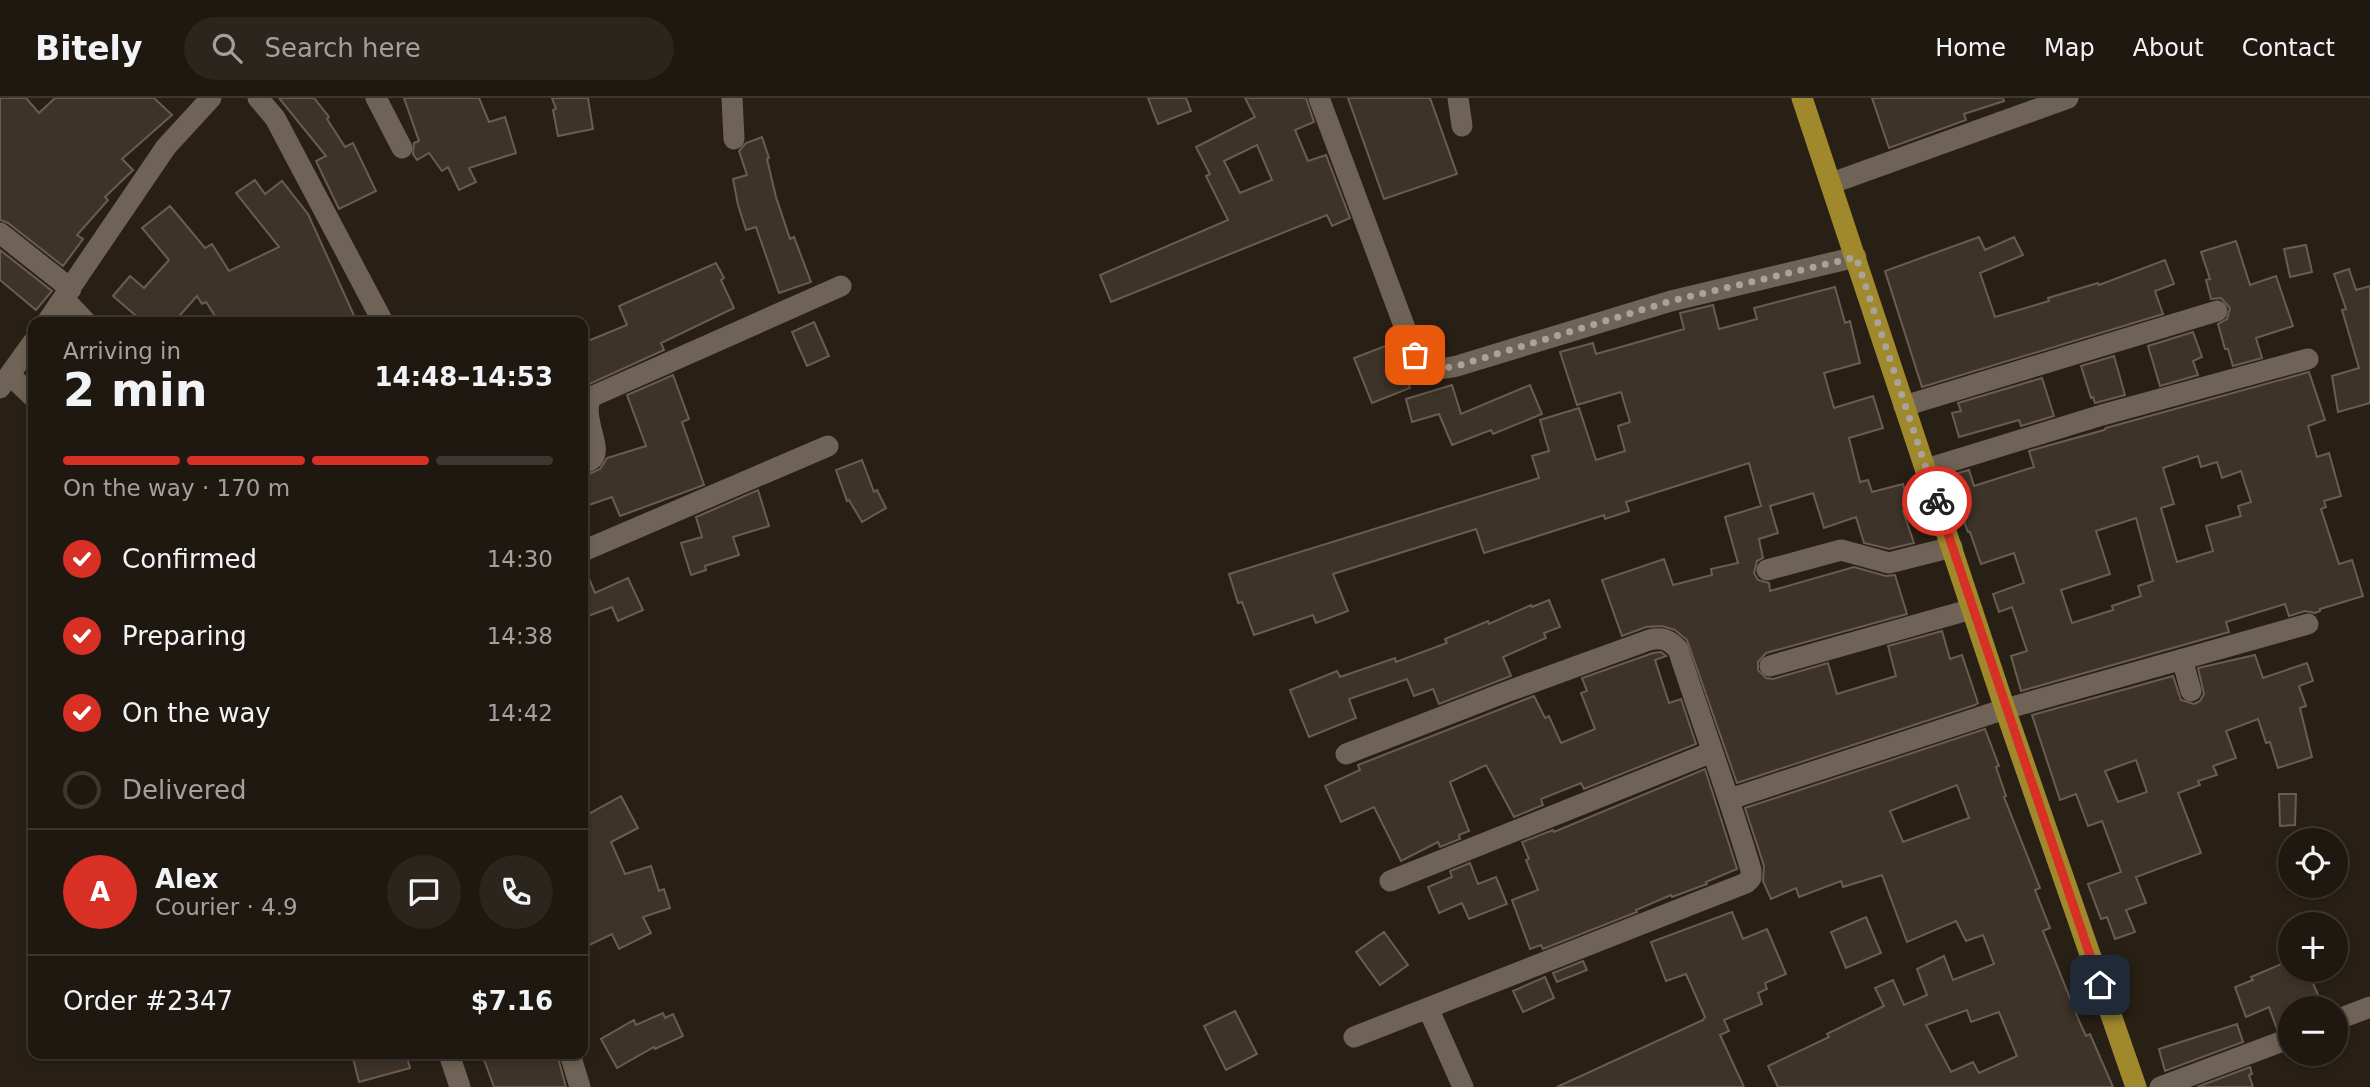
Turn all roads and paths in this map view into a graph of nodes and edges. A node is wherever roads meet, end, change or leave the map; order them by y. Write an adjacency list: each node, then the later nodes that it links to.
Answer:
1 (211, 98): 16 (street)
2 (258, 98): 20 (street)
3 (376, 98): 11 (street)
4 (732, 98): 10 (street)
5 (1319, 98): 14 (street)
6 (1458, 98): 9 (street)
7 (1802, 98): 12 (main road)
8 (2068, 98): 12 (street)
9 (1462, 126)
10 (734, 139)
11 (402, 148)
12 (1832, 183): 14 (main road)
13 (0, 233): 16 (street)
14 (1856, 257): 26 (main road)
15 (841, 286): 25 (street)
16 (67, 294): 18 (street); 19 (street)
17 (2217, 311): 26 (street)
18 (51, 317)
19 (83, 317)
20 (380, 317)
21 (28, 349): 23 (street)
22 (2308, 359): 30 (street)
23 (5, 382): 24 (street)
24 (28, 394)
25 (588, 402)
26 (1905, 406): 30 (main road)
27 (588, 419): 29 (street)
28 (828, 446): 32 (street)
29 (588, 461)
30 (1926, 469): 31 (main road)
31 (1952, 547): 33 (street); 34 (main road)
32 (588, 549)
33 (1767, 570)
34 (1972, 609): 37 (street); 39 (main road)
35 (2308, 624): 36 (street)
36 (2182, 659): 38 (street); 39 (street)
37 (1770, 666)
38 (2191, 691)
39 (2005, 709): 42 (street); 54 (main road)
40 (1712, 752): 41 (street); 42 (street); 43 (street)
41 (1346, 754)
42 (1730, 799): 45 (street)
43 (1390, 881)
44 (2370, 1007): 46 (street)
45 (1428, 1008): 47 (street); 53 (street)
46 (2348, 1015)
47 (1354, 1037)
48 (2278, 1043): 55 (street)
49 (451, 1059): 51 (street)
50 (572, 1059): 52 (street)
51 (460, 1087)
52 (580, 1087)
53 (1463, 1087)
54 (2136, 1087)
55 (2160, 1087)

